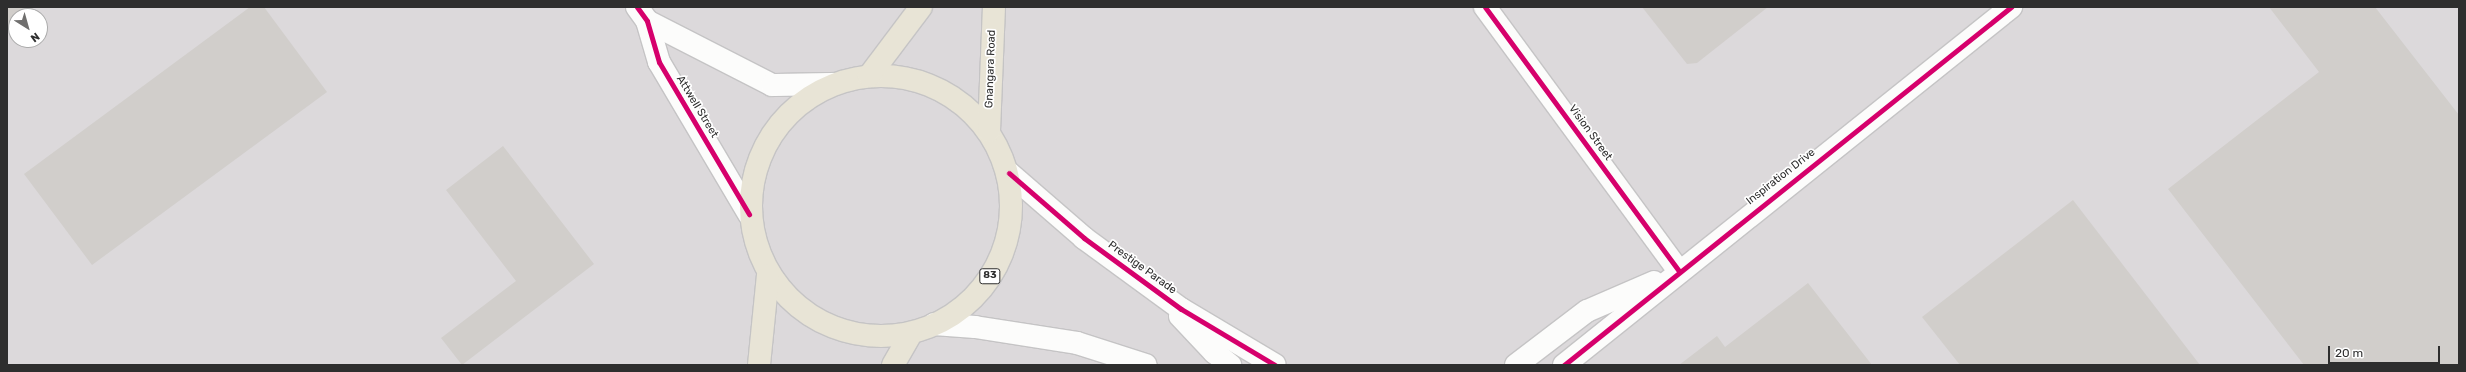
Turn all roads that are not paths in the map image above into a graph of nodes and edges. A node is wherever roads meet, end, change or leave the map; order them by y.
1 (921, 7) edge
2 (994, 7) edge
3 (1486, 7) edge
4 (2011, 7) edge
5 (642, 14) edge
6 (869, 76) junction
7 (833, 84) junction
8 (989, 131) junction
9 (1008, 173) junction
10 (749, 214) junction
11 (1679, 271) junction
12 (768, 275) junction
13 (1156, 291) junction
14 (934, 324) junction
15 (911, 334) junction
16 (759, 365) edge
17 (893, 365) edge
18 (1146, 365) edge
19 (1230, 365) edge
20 (1275, 365) edge
21 (1516, 365) edge
22 (1564, 365) edge

1 - 6 main road
2 - 8 main road, Gnangara Road / 83
3 - 11 street, Vision Street
4 - 11 street, Inspiration Drive
5 - 7 street, Attwell Street
5 - 10 street, Attwell Street
6 - 7 main road, Gnangara Road / 83
6 - 8 main road, Gnangara Road / 83
7 - 10 main road, Gnangara Road / 83
8 - 9 main road, Gnangara Road / 83
9 - 13 street, Prestige Parade
9 - 14 main road, Gnangara Road / 83
10 - 12 main road, Gnangara Road / 83
11 - 21 street, Inspiration Drive
11 - 22 street, Inspiration Drive
12 - 15 main road, Gnangara Road / 83
12 - 16 main road, Gnangara Road / 83
13 - 19 street
13 - 20 street, Prestige Parade
14 - 15 main road, Gnangara Road / 83
14 - 18 street
15 - 17 main road

